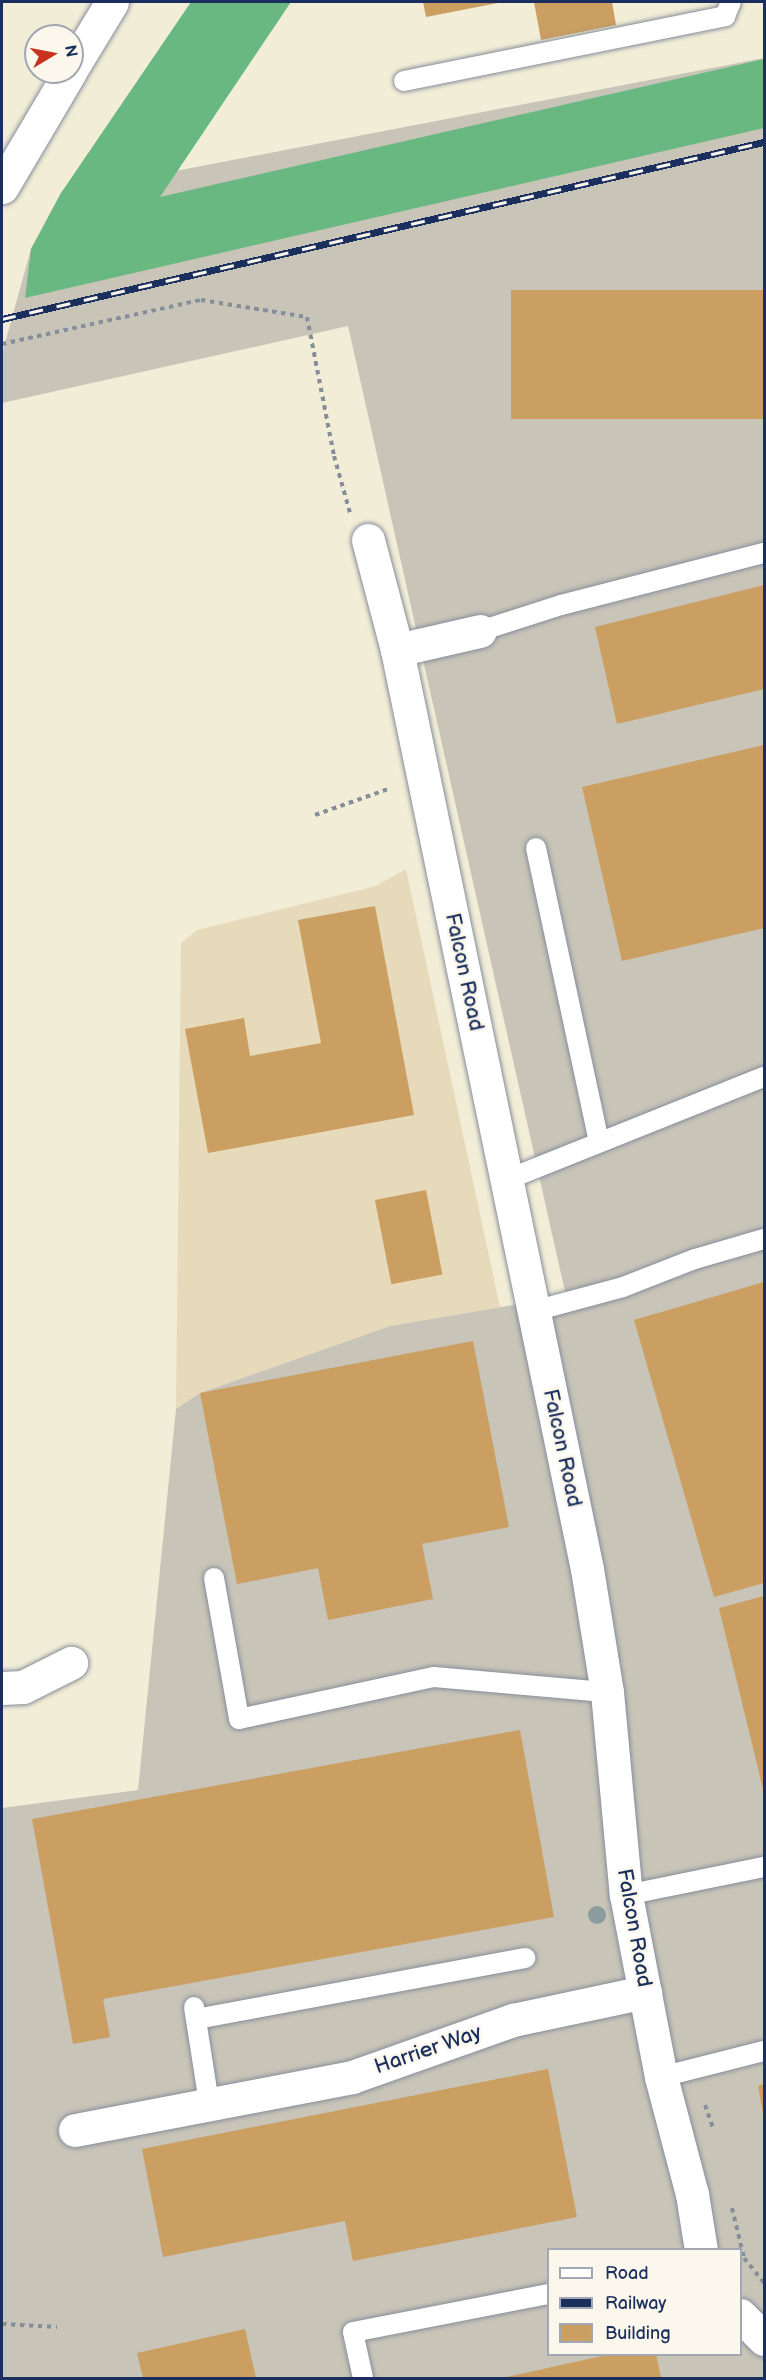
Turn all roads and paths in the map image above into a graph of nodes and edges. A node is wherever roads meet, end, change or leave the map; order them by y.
1 (112, 2) edge
2 (731, 2) edge
3 (84, 48) edge
4 (404, 81) dead end
5 (63, 84) edge
6 (2, 188) edge
7 (2, 344) edge
8 (368, 540) joint
9 (765, 553) edge
10 (480, 631) joint
11 (397, 650) junction
12 (424, 779) junction
13 (315, 815) dead end
14 (536, 848) dead end
15 (765, 1077) edge
16 (599, 1141) junction
17 (506, 1179) junction
18 (765, 1239) edge
19 (534, 1311) junction
20 (214, 1578) dead end
21 (71, 1662) dead end
22 (2, 1688) edge
23 (607, 1692) junction
24 (765, 1867) edge
25 (626, 1895) junction
26 (525, 1958) dead end
27 (645, 1992) junction
28 (765, 2051) edge
29 (661, 2077) junction
30 (209, 2103) junction
31 (75, 2130) dead end
32 (701, 2248) edge
33 (547, 2294) edge
34 (742, 2316) edge
35 (2, 2324) edge
36 (57, 2327) dead end
37 (765, 2339) edge
38 (363, 2379) edge

1 - 3 street
2 - 4 lane
5 - 6 street
7 - 8 path
8 - 11 street, Falcon Road
9 - 10 lane
10 - 11 street
11 - 12 street, Falcon Road
12 - 13 path
12 - 17 street, Falcon Road
14 - 16 lane
15 - 16 lane
16 - 17 lane
17 - 19 street, Falcon Road
18 - 19 lane
19 - 23 street, Falcon Road
20 - 23 lane
21 - 22 street
23 - 25 street, Falcon Road
24 - 25 lane
25 - 27 street, Falcon Road
26 - 30 lane
27 - 29 street, Falcon Road
27 - 30 street, Harrier Way
28 - 29 lane
29 - 32 street, Falcon Road
30 - 31 street, Harrier Way
33 - 38 lane
34 - 37 street
35 - 36 path

